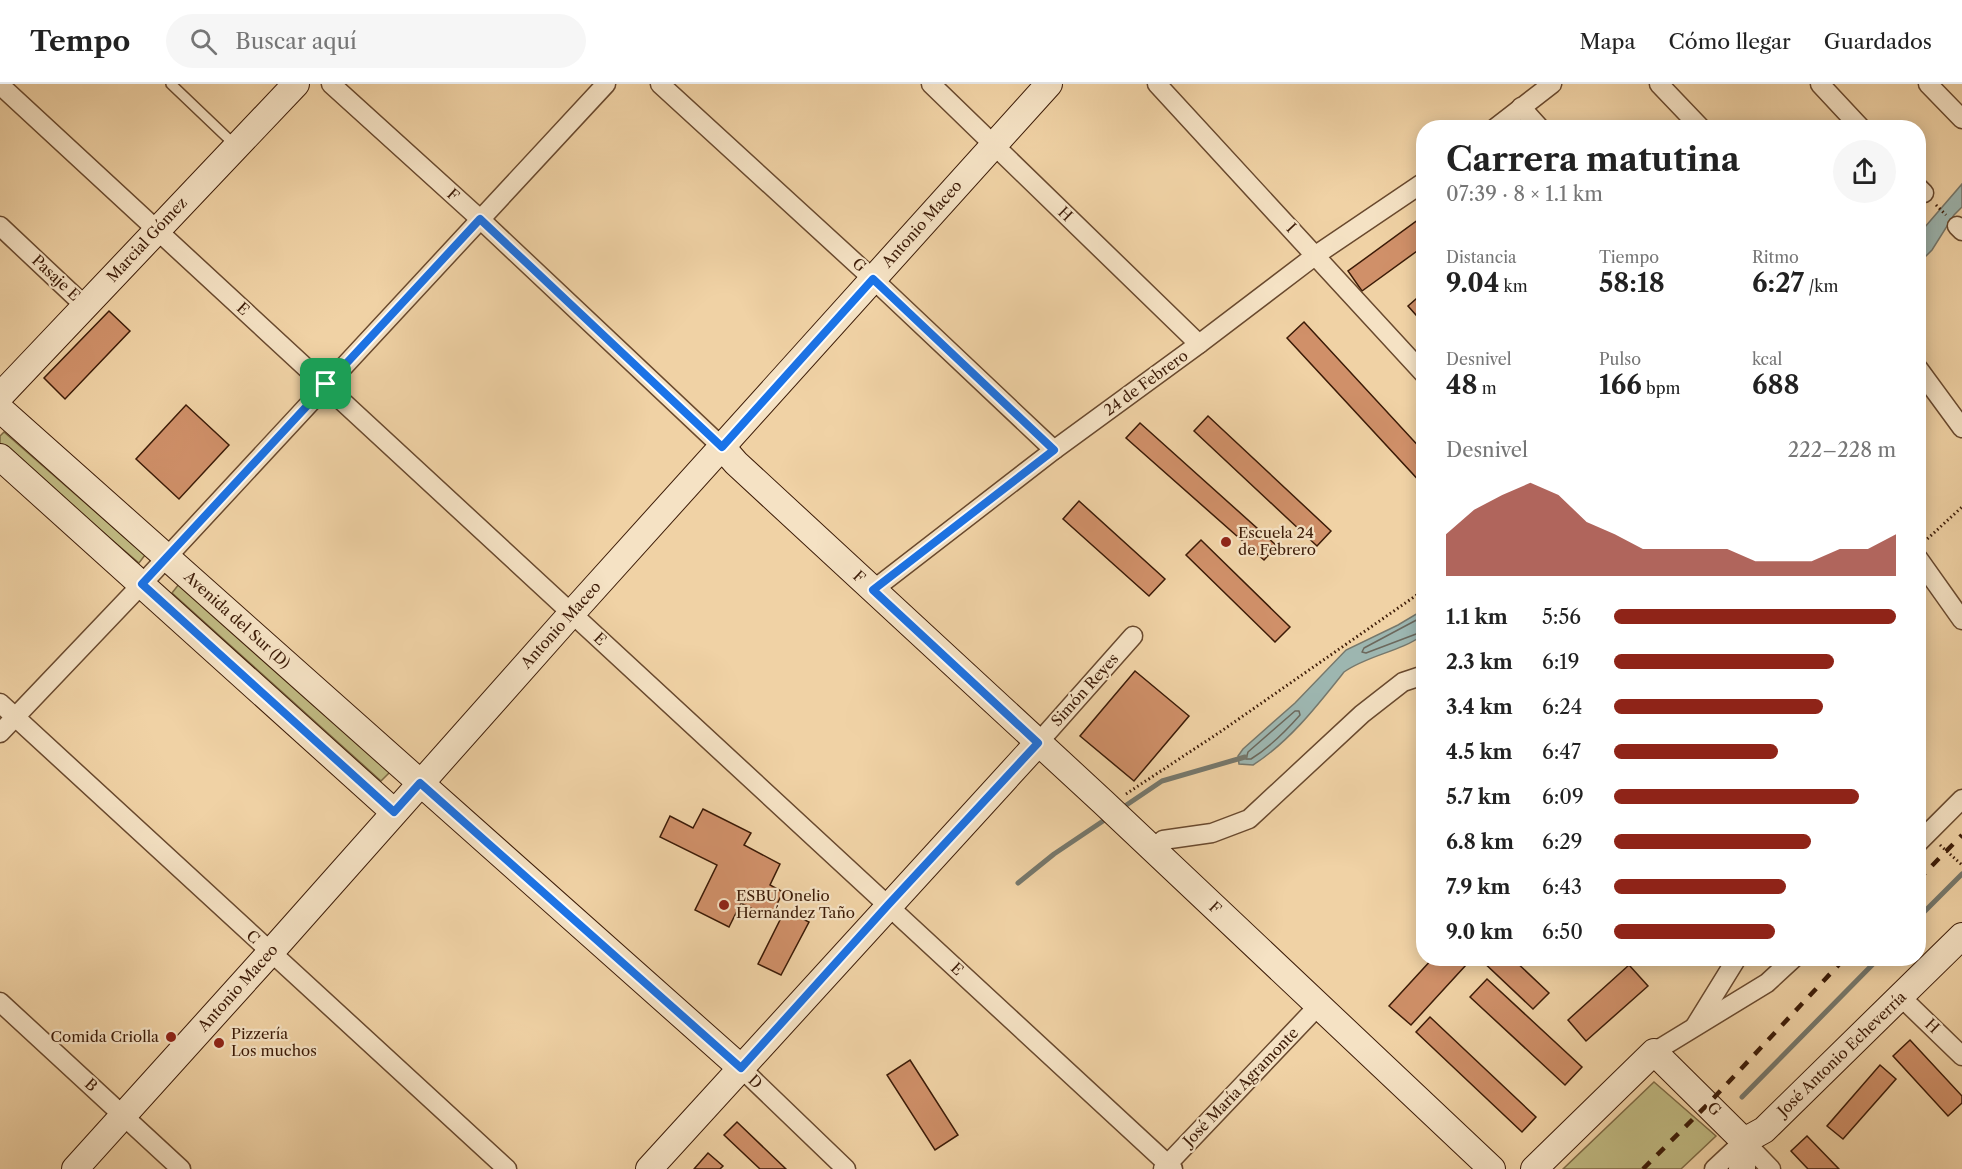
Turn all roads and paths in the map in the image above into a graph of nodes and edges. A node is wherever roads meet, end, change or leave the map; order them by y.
1 (171, 84) edge
2 (296, 84) edge
3 (331, 84) edge
4 (606, 84) edge
5 (660, 84) edge
6 (931, 84) edge
7 (1049, 84) edge
8 (1157, 84) edge
9 (1552, 84) edge
10 (1659, 84) edge
11 (1820, 84) edge
12 (1928, 84) edge
13 (0, 85) edge
14 (1521, 107) junction
15 (1962, 119) edge
16 (1505, 120) edge
17 (1533, 120) edge
18 (1693, 120) edge
19 (1854, 120) edge
20 (236, 146) junction
21 (994, 146) junction
22 (1416, 187) edge
23 (1926, 195) edge
24 (480, 219) junction
25 (0, 226) edge
26 (1960, 229) edge
27 (156, 230) junction
28 (1316, 255) junction
29 (873, 279) junction
30 (85, 306) junction
31 (1199, 344) junction
32 (1416, 365) edge
33 (1926, 379) edge
34 (326, 384) junction
35 (0, 396) edge
36 (0, 409) edge
37 (1962, 428) edge
38 (722, 447) junction
39 (1054, 450) junction
40 (0, 458) edge
41 (1962, 507) edge
42 (1926, 540) edge
43 (166, 557) junction
44 (1926, 569) edge
45 (142, 584) junction
46 (873, 590) junction
47 (1416, 596) edge
48 (572, 613) junction
49 (1962, 620) edge
50 (1133, 636) dead end
51 (1416, 678) edge
52 (0, 703) edge
53 (15, 717) junction
54 (0, 733) edge
55 (1038, 743) junction
56 (420, 783) junction
57 (1962, 799) edge
58 (1103, 802) junction
59 (394, 812) junction
60 (1926, 835) edge
61 (1926, 840) edge
62 (1146, 844) junction
63 (1962, 865) edge
64 (888, 905) junction
65 (1962, 936) edge
66 (270, 953) junction
67 (1732, 966) edge
68 (1785, 966) edge
69 (1901, 997) junction
70 (0, 1002) edge
71 (1319, 1005) junction
72 (1692, 1030) junction
73 (1654, 1052) junction
74 (1962, 1056) edge
75 (741, 1068) junction
76 (123, 1114) junction
77 (1744, 1141) junction
78 (1168, 1167) edge
79 (75, 1169) edge
80 (182, 1169) edge
81 (507, 1169) edge
82 (649, 1169) edge
83 (846, 1169) edge
84 (1492, 1169) edge
85 (1534, 1169) edge
86 (1714, 1169) edge
87 (1742, 1169) edge
88 (1771, 1169) edge

1 - 20 lane
2 - 20 street, Marcial Gómez
3 - 24 street, F
4 - 24 street
5 - 29 street, G
6 - 21 street, H
7 - 21 street, Antonio Maceo
8 - 28 street, I
9 - 14 street
10 - 18 street
11 - 19 street
12 - 15 street
13 - 27 street, E
14 - 16 street
14 - 17 street
20 - 27 street, Marcial Gómez
21 - 29 street, Antonio Maceo
21 - 31 street, H
22 - 28 street, 24 de Febrero
23 - 26 path
24 - 34 street
24 - 38 street, F
25 - 30 street, Pasaje E
27 - 30 street, Marcial Gómez
27 - 34 street, E
28 - 31 street, 24 de Febrero
28 - 32 street, I
29 - 38 street, Antonio Maceo
29 - 39 street, G
30 - 35 street, Marcial Gómez
31 - 39 street, 24 de Febrero
33 - 37 street
34 - 43 street
34 - 48 street, E
36 - 43 street, Avenida del Sur (D)
38 - 46 street, F
38 - 48 street, Antonio Maceo
39 - 46 street, 24 de Febrero
40 - 45 street
41 - 42 path
43 - 45 street
43 - 56 street, Avenida del Sur (D)
44 - 49 street
45 - 53 street
45 - 59 street
46 - 55 street, F
47 - 58 path
48 - 56 street, Antonio Maceo
48 - 64 street, E
50 - 55 street, Simón Reyes
51 - 62 street
52 - 53 street, C
53 - 54 street
53 - 66 street, C
55 - 58 street, F
55 - 64 street, Simón Reyes
56 - 59 street, Antonio Maceo
56 - 75 street, D
57 - 60 street
58 - 62 street, F
59 - 66 street, Antonio Maceo
61 - 63 path
62 - 71 street, F
64 - 75 street, Simón Reyes
64 - 78 street, E
65 - 69 street, José Antonio Echeverría
66 - 76 street, Antonio Maceo
66 - 81 street, C
67 - 72 street
68 - 72 street
69 - 74 street, H
69 - 77 street, José Antonio Echeverría
70 - 76 street, B
71 - 78 street, José María Agramonte
71 - 84 street, F
72 - 73 street
73 - 77 street, G
73 - 85 street
75 - 82 street, Simón Reyes
75 - 83 street, D
76 - 79 street, Antonio Maceo
76 - 80 street, B
77 - 86 street
77 - 87 street
77 - 88 street, G

